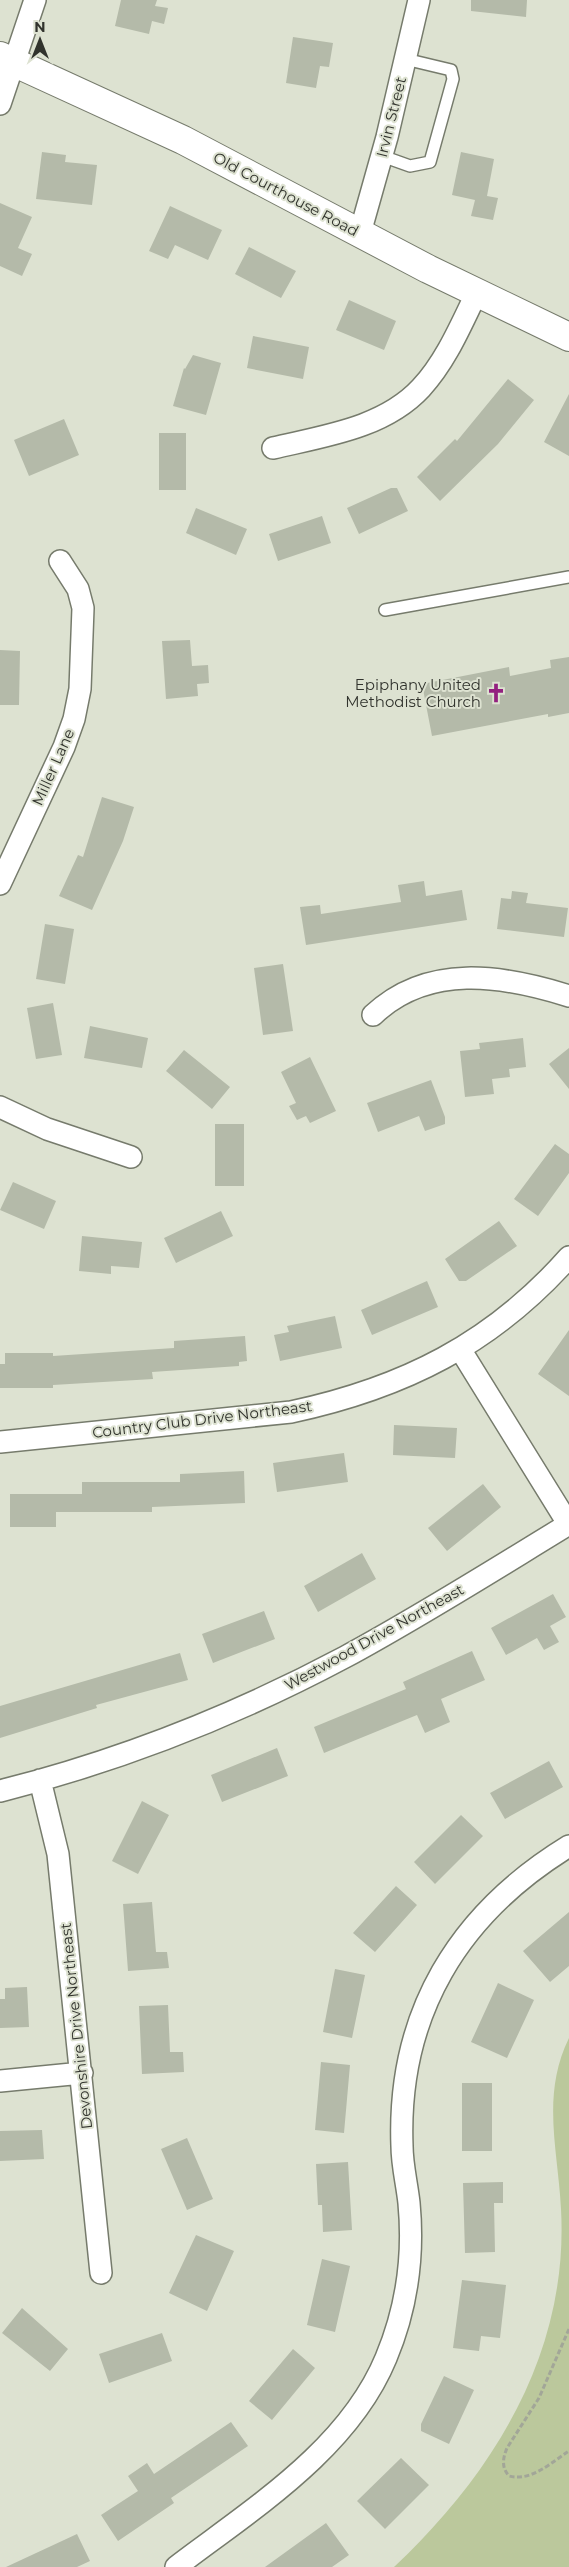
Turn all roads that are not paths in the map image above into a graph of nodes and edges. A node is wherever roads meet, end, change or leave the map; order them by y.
1 (35, 0) edge
2 (419, 0) edge
3 (7, 59) edge
4 (405, 59) junction
5 (0, 104) edge
6 (382, 156) junction
7 (360, 233) junction
8 (477, 292) junction
9 (569, 337) edge
10 (273, 448) dead end
11 (60, 561) dead end
12 (569, 577) edge
13 (386, 610) dead end
14 (4, 859) edge
15 (0, 884) edge
16 (569, 996) edge
17 (373, 1016) dead end
18 (0, 1107) edge
19 (131, 1157) dead end
20 (569, 1257) edge
21 (460, 1349) junction
22 (0, 1442) edge
23 (569, 1524) edge
24 (40, 1780) junction
25 (0, 1791) edge
26 (569, 1846) edge
27 (82, 2073) junction
28 (0, 2081) edge
29 (101, 2273) dead end
30 (176, 2567) edge

1 - 3 street
2 - 4 street, Irvin Street
3 - 5 street
3 - 7 street, Old Courthouse Road
4 - 6 street, Irvin Street
4 - 6 lane
6 - 7 street, Irvin Street
7 - 8 street, Old Courthouse Road
8 - 9 street, Old Courthouse Road
8 - 10 street
11 - 14 street, Miller Lane
12 - 13 lane
14 - 15 street, Miller Lane
16 - 17 street
18 - 19 street
20 - 21 street, Country Club Drive Northeast
21 - 22 street, Country Club Drive Northeast
21 - 23 street
23 - 24 street, Westwood Drive Northeast
24 - 25 street, Westwood Drive Northeast
24 - 27 street, Devonshire Drive Northeast
26 - 30 street
27 - 28 street
27 - 29 street, Devonshire Drive Northeast

